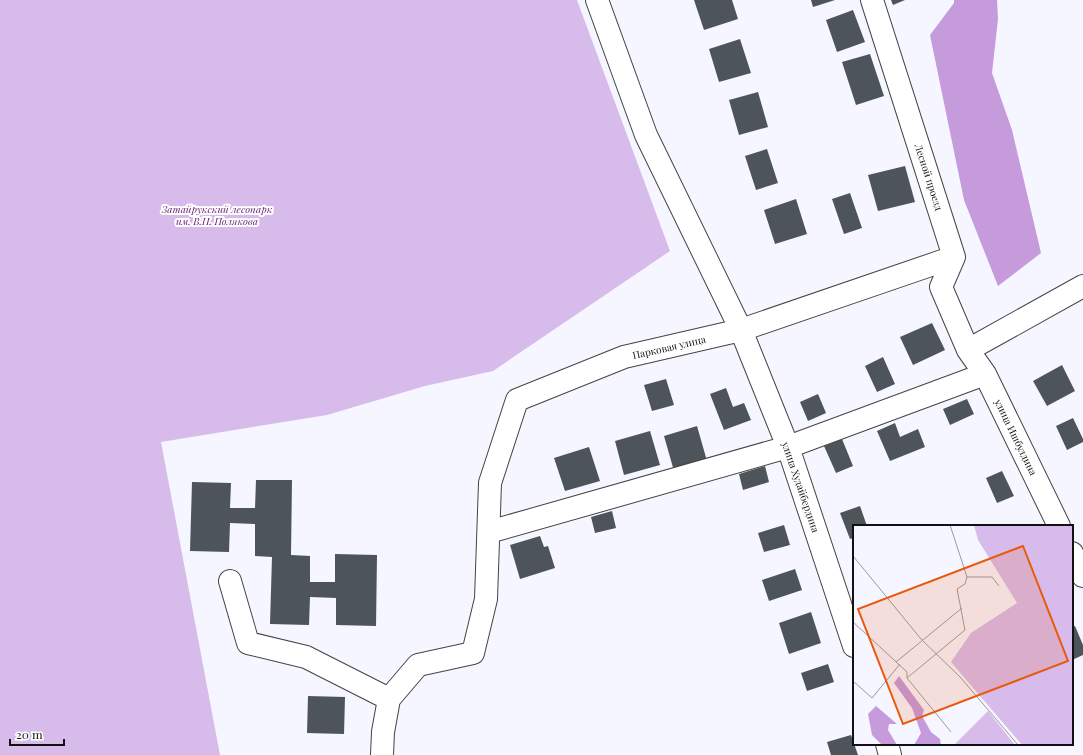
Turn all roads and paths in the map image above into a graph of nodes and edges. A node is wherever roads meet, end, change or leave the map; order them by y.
1 (597, 0) edge
2 (872, 0) edge
3 (954, 257) junction
4 (1083, 286) edge
5 (741, 330) junction
6 (968, 350) junction
7 (986, 374) junction
8 (788, 447) junction
9 (1059, 525) edge
10 (488, 532) junction
11 (1073, 555) edge
12 (1083, 576) edge
13 (230, 580) dead end
14 (853, 643) edge
15 (389, 699) junction
16 (887, 745) edge
17 (382, 755) edge
18 (890, 755) edge

1 - 5 street, улица Худайбердина
2 - 3 street, Лесной проезд
3 - 5 street, Парковая улица
3 - 6 street
4 - 6 street
5 - 8 street, улица Худайбердина
5 - 10 street, Парковая улица
6 - 7 street, улица Ишбулдина
7 - 8 street
7 - 9 street, улица Ишбулдина
8 - 10 street
8 - 14 street, улица Худайбердина
10 - 15 street, Парковая улица
11 - 12 street
13 - 15 street
15 - 17 street
16 - 18 street

